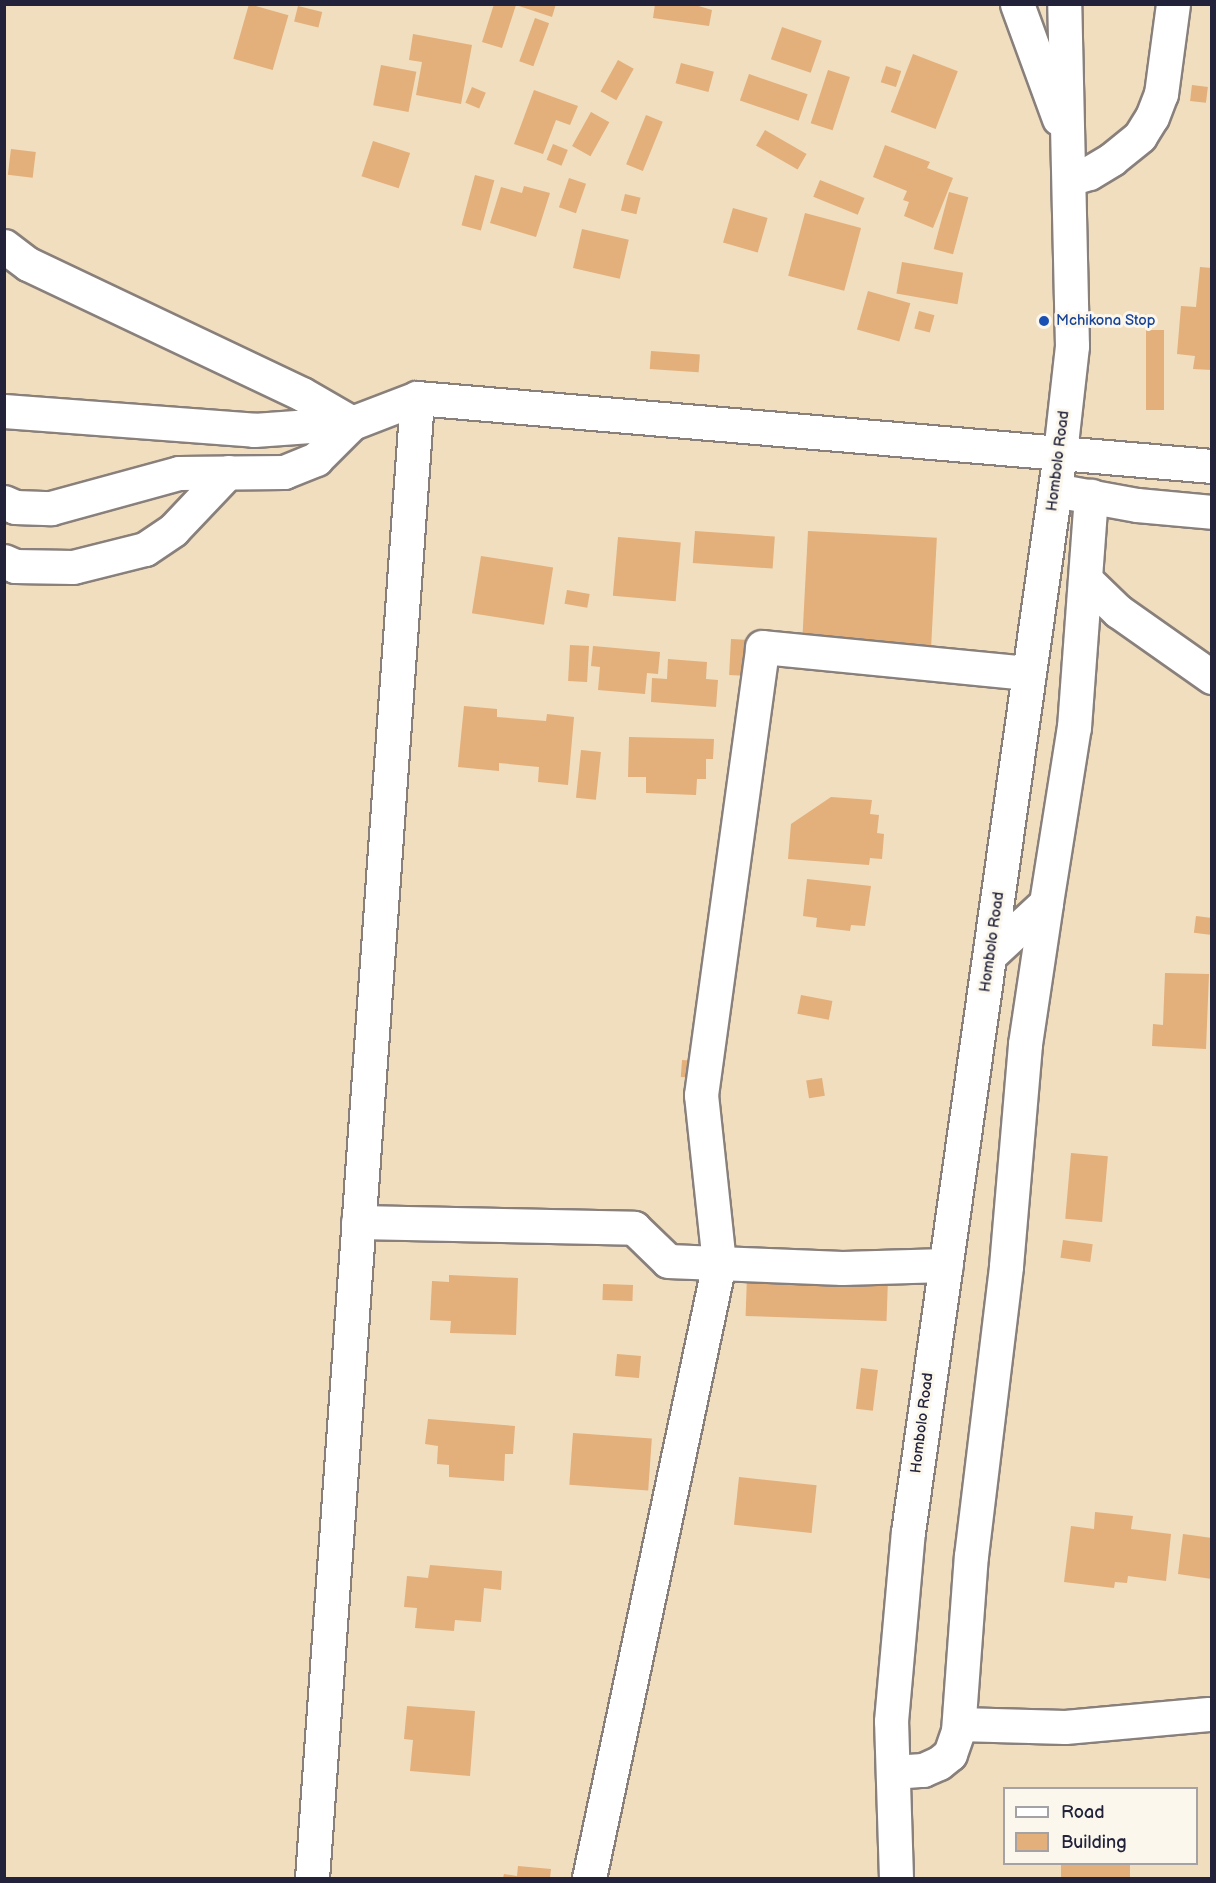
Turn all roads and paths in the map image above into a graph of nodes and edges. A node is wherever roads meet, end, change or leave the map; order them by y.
1 (1017, 4) edge
2 (1064, 4) edge
3 (1173, 4) edge
4 (1068, 146) junction
5 (1069, 179) junction
6 (4, 246) edge
7 (417, 398) junction
8 (4, 411) edge
9 (352, 423) junction
10 (1060, 453) junction
11 (1212, 466) edge
12 (228, 472) junction
13 (1055, 490) junction
14 (1091, 496) junction
15 (4, 502) edge
16 (1212, 512) edge
17 (4, 561) edge
18 (1086, 580) junction
19 (1029, 674) junction
20 (1212, 677) edge
21 (1046, 903) junction
22 (990, 955) junction
23 (358, 1222) junction
24 (719, 1263) junction
25 (946, 1265) junction
26 (1208, 1714) dead end
27 (959, 1724) junction
28 (892, 1773) junction
29 (312, 1878) edge
30 (589, 1878) edge
31 (896, 1878) edge

1 - 4 street
2 - 4 street, Hombolo Road
3 - 5 street
4 - 5 street, Hombolo Road
5 - 10 street, Hombolo Road
6 - 9 street
7 - 9 street
7 - 10 street
7 - 23 street
8 - 9 street
9 - 12 street
10 - 11 street
10 - 13 street, Hombolo Road
12 - 15 street
12 - 17 street
13 - 14 street
13 - 19 street, Hombolo Road
14 - 16 street
14 - 18 street
18 - 20 street
18 - 21 street
19 - 22 street, Hombolo Road
19 - 24 street
21 - 22 street
21 - 27 street
22 - 25 street, Hombolo Road
23 - 24 street
23 - 29 street
24 - 25 street
24 - 30 street
25 - 28 street, Hombolo Road
26 - 27 street
27 - 28 street
28 - 31 street, Hombolo Road

